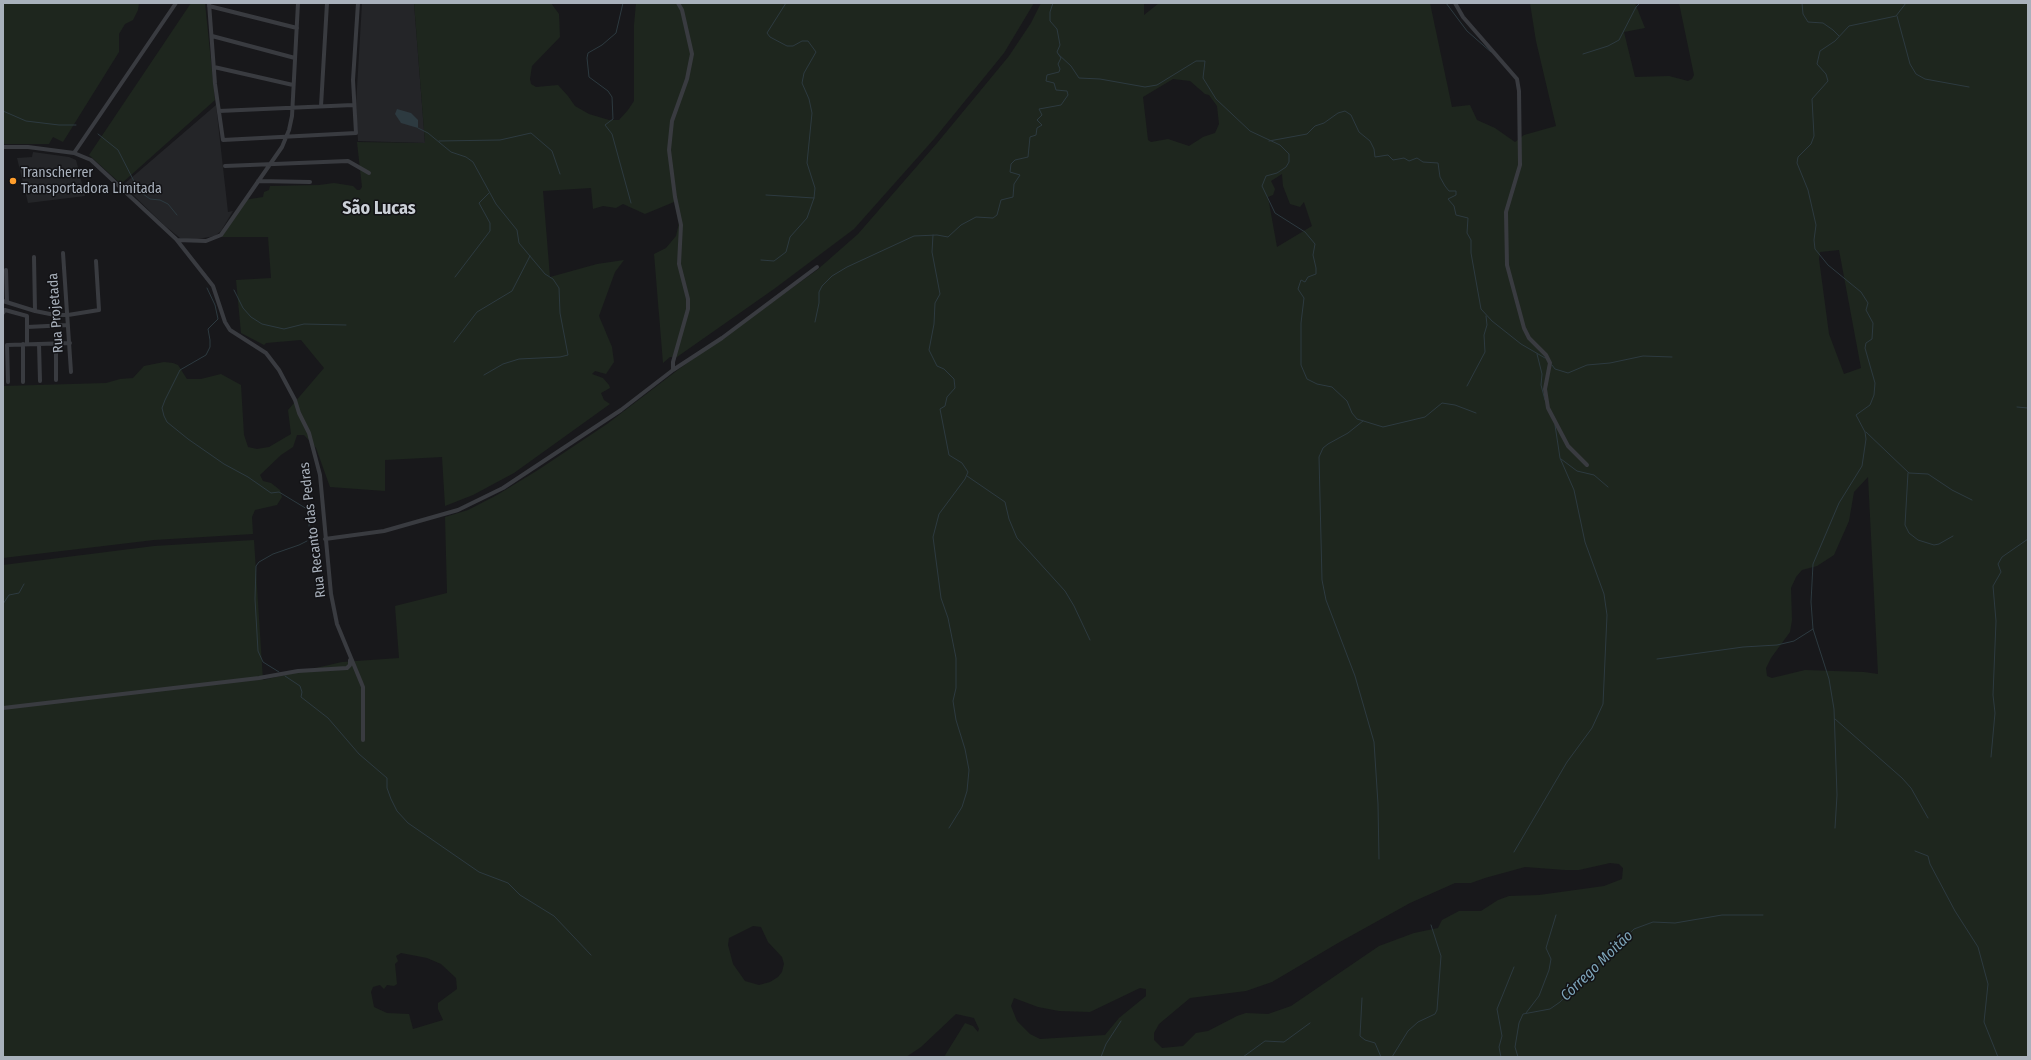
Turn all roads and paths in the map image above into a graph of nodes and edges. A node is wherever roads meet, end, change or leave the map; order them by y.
1 (176, 3) edge
2 (298, 3) edge
3 (327, 3) edge
4 (358, 3) edge
5 (678, 3) edge
6 (1455, 3) edge
7 (209, 4) edge
8 (297, 28) junction
9 (212, 36) junction
10 (295, 58) junction
11 (214, 67) junction
12 (293, 85) junction
13 (353, 105) junction
14 (321, 106) junction
15 (292, 107) junction
16 (219, 111) junction
17 (287, 136) junction
18 (3, 147) edge
19 (74, 153) junction
20 (271, 164) junction
21 (225, 166) dead end
22 (369, 173) dead end
23 (258, 181) junction
24 (310, 182) dead end
25 (176, 240) junction
26 (63, 253) dead end
27 (34, 257) dead end
28 (96, 261) dead end
29 (817, 267) dead end
30 (6, 270) dead end
31 (5, 301) edge
32 (35, 311) junction
33 (3, 313) edge
34 (68, 315) junction
35 (68, 325) junction
36 (27, 326) junction
37 (56, 343) junction
38 (70, 343) junction
39 (25, 344) junction
40 (39, 344) junction
41 (5, 354) edge
42 (673, 370) junction
43 (5, 371) edge
44 (71, 372) dead end
45 (56, 380) dead end
46 (40, 381) dead end
47 (8, 382) dead end
48 (22, 382) dead end
49 (1587, 465) dead end
50 (325, 539) junction
51 (350, 659) junction
52 (3, 708) edge
53 (363, 740) dead end

1 - 19 street
2 - 8 street
3 - 14 street
4 - 13 street
5 - 42 street
6 - 49 street
7 - 8 street
7 - 9 street
8 - 10 street
9 - 10 street
9 - 11 street
10 - 12 street
11 - 12 street
11 - 16 street
12 - 15 street
13 - 14 street
13 - 17 street
14 - 15 street
15 - 16 street
15 - 17 street
16 - 17 street
17 - 20 street
18 - 19 street, Rua Recanto das Pedras
19 - 25 street, Rua Recanto das Pedras
20 - 21 street
20 - 22 street
20 - 23 street
23 - 24 street
23 - 25 street
25 - 50 street, Rua Recanto das Pedras
26 - 34 street, Rua Projetada
27 - 32 street
28 - 34 street
29 - 42 street
30 - 31 street
31 - 32 street
32 - 34 street
33 - 36 street
34 - 35 street, Rua Projetada
35 - 36 street
35 - 38 street, Rua Projetada
36 - 39 street
37 - 38 street
37 - 40 street
37 - 45 street
38 - 44 street, Rua Projetada
39 - 40 street
39 - 41 street
39 - 48 street
40 - 46 street
41 - 43 street
42 - 50 street
43 - 47 street
50 - 51 street, Rua Recanto das Pedras
51 - 52 street
51 - 53 street, Rua Recanto das Pedras

